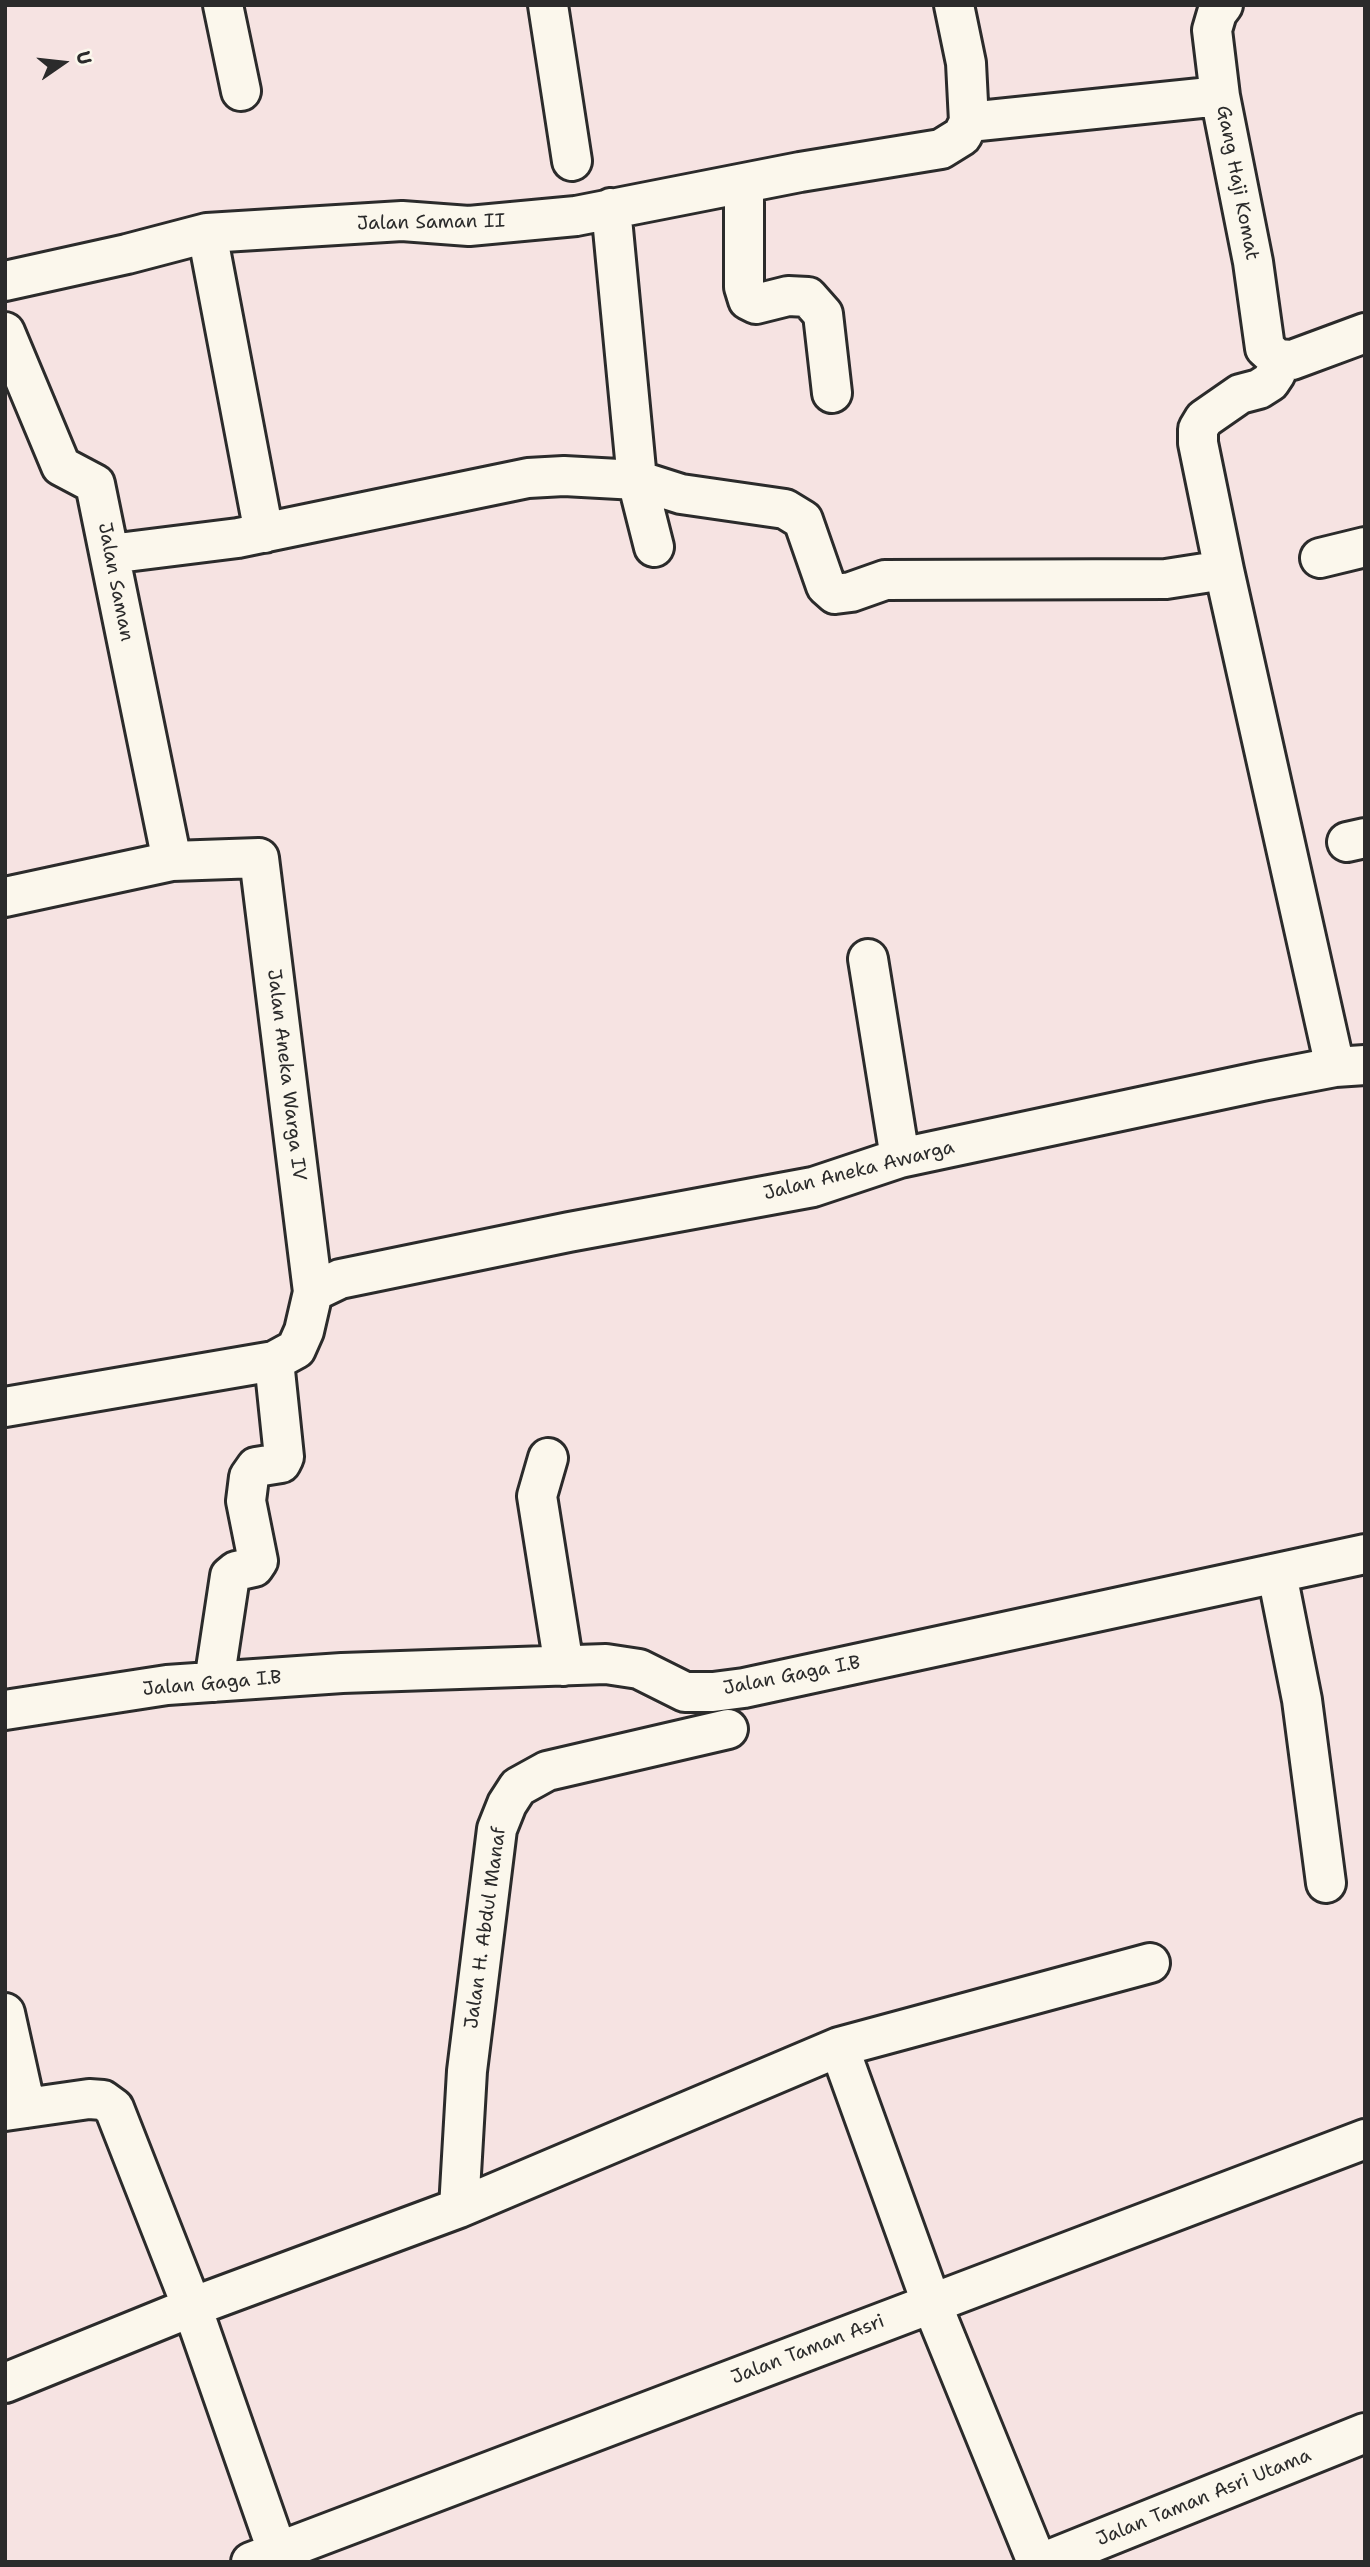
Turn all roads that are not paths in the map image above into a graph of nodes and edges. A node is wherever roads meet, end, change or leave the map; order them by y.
1 (223, 5) edge
2 (548, 5) edge
3 (954, 5) edge
4 (1223, 5) edge
5 (241, 91) dead end
6 (1220, 96) junction
7 (969, 122) junction
8 (572, 161) dead end
9 (744, 184) junction
10 (611, 208) junction
11 (207, 233) junction
12 (5, 281) edge
13 (5, 332) edge
14 (1365, 333) edge
15 (1277, 359) junction
16 (832, 393) dead end
17 (637, 480) junction
18 (264, 533) junction
19 (654, 547) dead end
20 (1365, 547) edge
21 (110, 554) junction
22 (1320, 558) dead end
23 (1224, 570) junction
24 (172, 861) junction
25 (5, 897) edge
26 (868, 959) dead end
27 (1350, 1066) edge
28 (900, 1158) junction
29 (313, 1292) junction
30 (274, 1361) junction
31 (5, 1407) edge
32 (548, 1458) dead end
33 (1365, 1554) edge
34 (1277, 1574) junction
35 (564, 1666) junction
36 (214, 1682) junction
37 (5, 1710) edge
38 (728, 1729) dead end
39 (1326, 1883) dead end
40 (1150, 1963) dead end
41 (5, 2013) edge
42 (838, 2047) junction
43 (16, 2109) edge
44 (1365, 2139) edge
45 (458, 2208) junction
46 (931, 2302) junction
47 (192, 2307) junction
48 (5, 2383) edge
49 (1365, 2434) edge
50 (270, 2559) edge
51 (1037, 2562) edge
52 (1044, 2562) edge

1 - 5 street
2 - 8 street
3 - 7 street
4 - 6 street, Gang Haji Komat
6 - 7 street
6 - 15 street, Gang Haji Komat
7 - 9 street, Jalan Saman II
9 - 10 street, Jalan Saman II
9 - 16 street
10 - 11 street, Jalan Saman II
10 - 17 street
11 - 12 street, Jalan Saman II
11 - 18 street
13 - 21 street, Jalan Saman
14 - 15 street
15 - 23 street
17 - 18 street
17 - 19 street
17 - 23 street
18 - 21 street
20 - 22 street
21 - 24 street, Jalan Saman
23 - 27 street
24 - 25 street
24 - 29 street, Jalan Aneka Warga IV
26 - 28 street
27 - 28 street, Jalan Aneka Awarga
28 - 29 street, Jalan Aneka Awarga
29 - 30 street
30 - 31 street
30 - 36 street
32 - 35 street
33 - 34 street, Jalan Gaga I.B
34 - 35 street, Jalan Gaga I.B
34 - 39 street
35 - 36 street, Jalan Gaga I.B
36 - 37 street, Jalan Gaga I.B
38 - 45 street, Jalan H. Abdul Manaf
40 - 42 street
41 - 43 street
42 - 45 street
42 - 46 street
43 - 47 street
44 - 46 street, Jalan Taman Asri
45 - 47 street
46 - 50 street, Jalan Taman Asri
46 - 51 street
47 - 48 street
47 - 50 street
49 - 52 street, Jalan Taman Asri Utama

